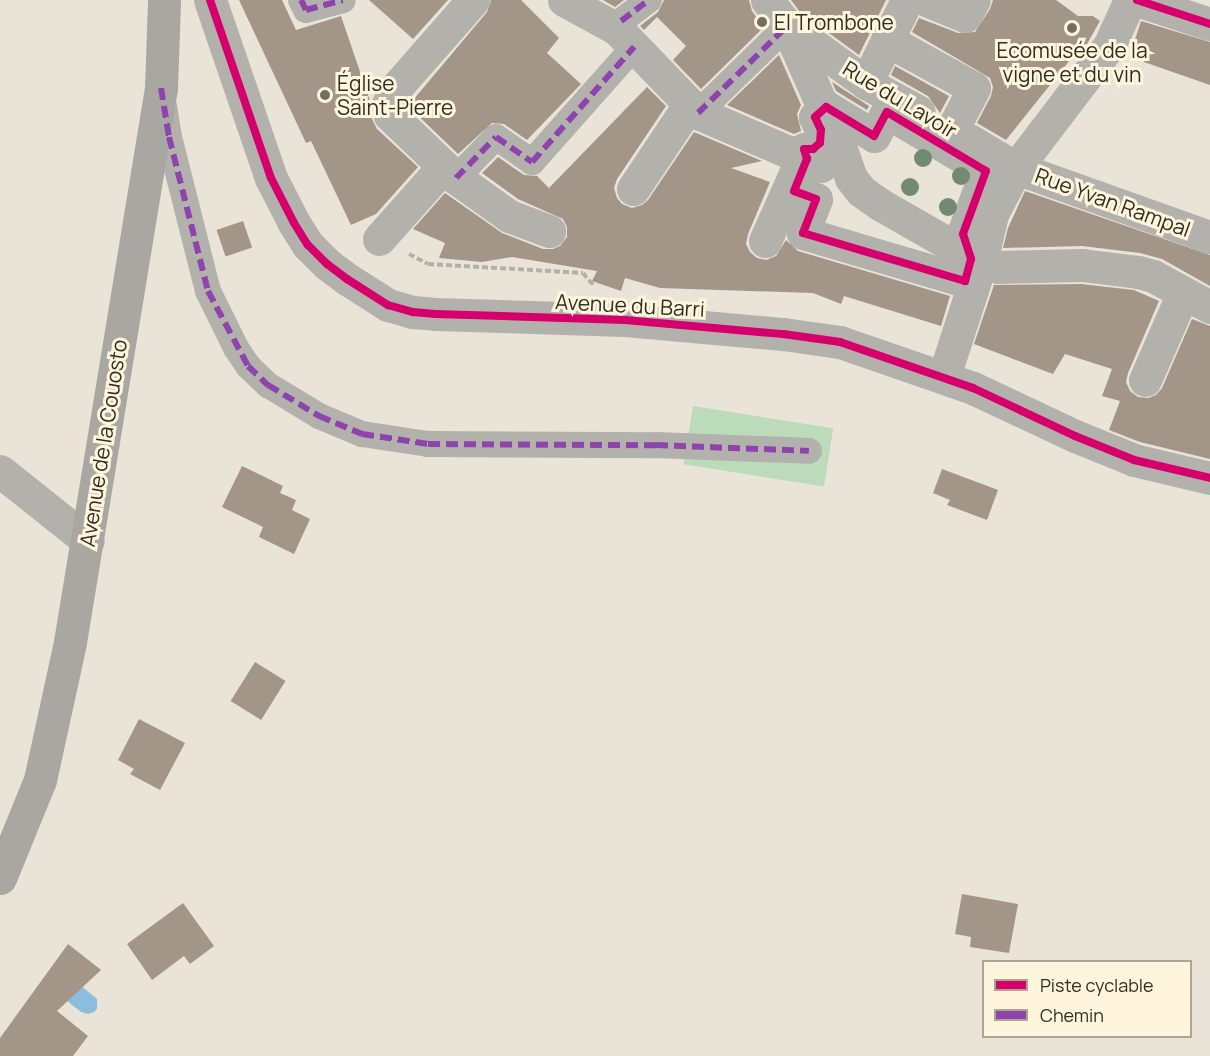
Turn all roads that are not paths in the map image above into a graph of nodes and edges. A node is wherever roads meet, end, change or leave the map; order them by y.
1 (164, 0) edge
2 (210, 0) edge
3 (302, 0) edge
4 (343, 0) edge
5 (473, 0) edge
6 (564, 0) edge
7 (649, 0) edge
8 (767, 0) edge
9 (907, 0) edge
10 (926, 0) edge
11 (974, 0) edge
12 (1130, 0) edge
13 (1137, 0) edge
14 (1210, 24) edge
15 (787, 26) junction
16 (627, 34) junction
17 (887, 40) junction
18 (867, 83) junction
19 (161, 88) junction
20 (694, 109) junction
21 (822, 111) junction
22 (952, 130) junction
23 (843, 155) junction
24 (805, 158) junction
25 (1016, 168) junction
26 (449, 173) junction
27 (633, 189) dead end
28 (549, 231) dead end
29 (1210, 237) edge
30 (379, 239) road end
31 (765, 241) dead end
32 (976, 260) junction
33 (1196, 300) edge
34 (944, 376) junction
35 (1145, 380) dead end
36 (809, 451) dead end
37 (0, 471) edge
38 (1210, 478) edge
39 (88, 541) junction
40 (0, 878) edge

1 - 19 main road, Avenue de la Couosto
2 - 34 street, Avenue du Barri
3 - 4 street
5 - 26 street
6 - 16 street
7 - 16 street
8 - 15 street
9 - 17 street
10 - 11 street
12 - 25 street
13 - 14 street
15 - 18 street, Rue du Lavoir
15 - 20 street
15 - 21 street
16 - 20 street
16 - 26 street
17 - 18 street
17 - 22 street
18 - 22 street, Rue du Lavoir
19 - 36 street
19 - 39 main road, Avenue de la Couosto
20 - 24 street
20 - 27 street
21 - 23 street
21 - 24 street
21 - 32 street
22 - 25 street, Rue du Lavoir
23 - 24 street
23 - 32 street
24 - 31 street
24 - 32 street
25 - 29 street, Rue Yvan Rampal
25 - 32 street
26 - 28 street
26 - 30 street
32 - 33 street
32 - 34 street
33 - 35 street
34 - 38 street, Avenue du Barri
37 - 39 street
39 - 40 main road, Avenue de la Couosto

